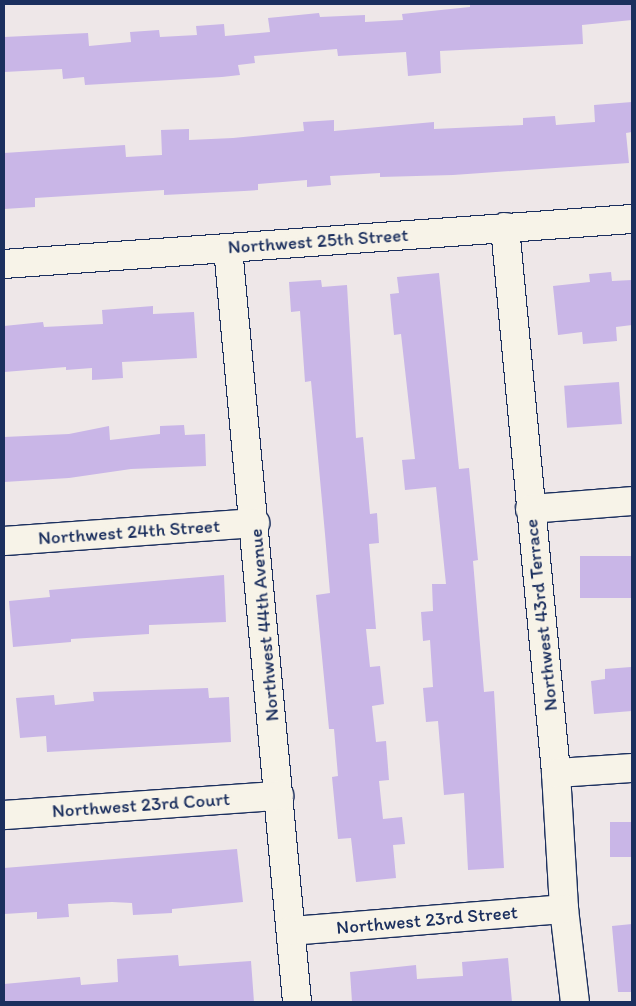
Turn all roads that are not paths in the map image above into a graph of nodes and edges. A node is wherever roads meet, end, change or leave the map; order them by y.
1 (632, 218) edge
2 (505, 228) junction
3 (228, 248) junction
4 (4, 264) edge
5 (632, 501) edge
6 (530, 509) junction
7 (255, 523) junction
8 (4, 541) edge
9 (632, 768) edge
10 (556, 773) junction
11 (279, 796) junction
12 (4, 815) edge
13 (564, 909) junction
14 (291, 931) junction
15 (297, 1002) edge
16 (575, 1002) edge

1 - 2 street, Northwest 25th Street
2 - 3 street, Northwest 25th Street
2 - 6 street, Northwest 43rd Terrace
3 - 4 street, Northwest 25th Street
3 - 7 street, Northwest 44th Avenue
5 - 6 street
6 - 10 street, Northwest 43rd Terrace
7 - 8 street, Northwest 24th Street
7 - 11 street, Northwest 44th Avenue
9 - 10 street
10 - 13 street, Northwest 43rd Terrace
11 - 12 street, Northwest 23rd Court
11 - 14 street, Northwest 44th Avenue
13 - 14 street, Northwest 23rd Street
13 - 16 street, Northwest 43rd Terrace
14 - 15 street, Northwest 44th Avenue

